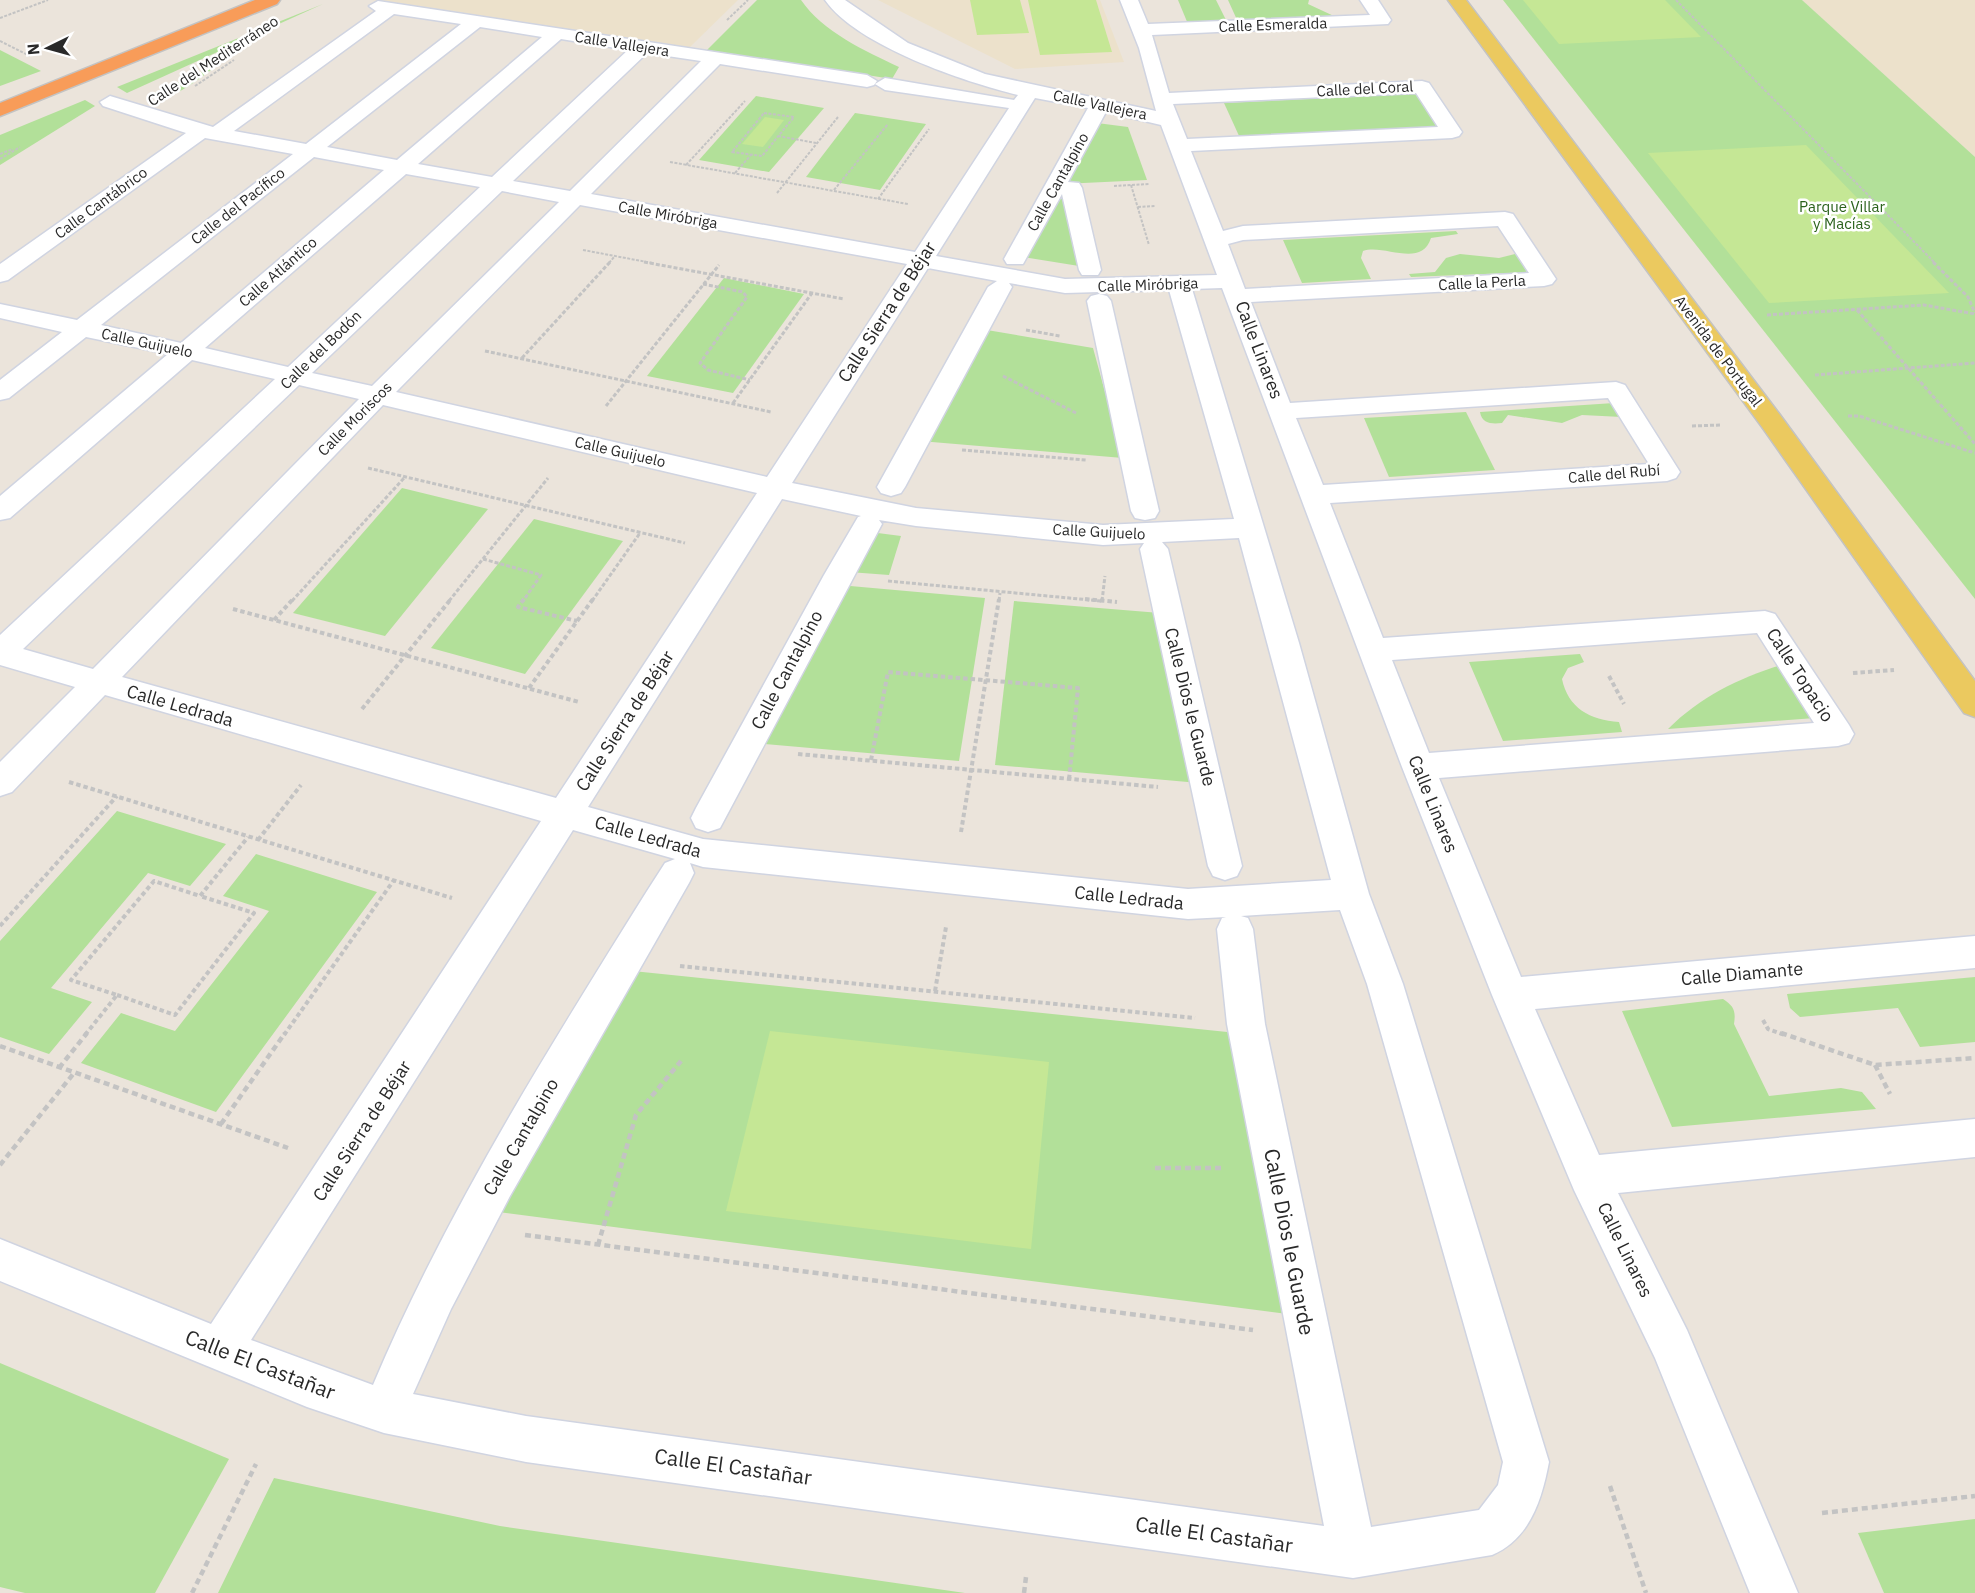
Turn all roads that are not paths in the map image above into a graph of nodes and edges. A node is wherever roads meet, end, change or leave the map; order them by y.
1 (272, 0) edge
2 (834, 0) edge
3 (1130, 0) edge
4 (1369, 0) edge
5 (1456, 0) edge
6 (385, 7) joint
7 (476, 21) junction
8 (1141, 30) junction
9 (556, 34) junction
10 (642, 47) junction
11 (714, 58) junction
12 (959, 71) junction
13 (1092, 84) dead end
14 (1024, 98) junction
15 (110, 102) dead end
16 (1100, 104) junction
17 (1162, 109) junction
18 (0, 110) edge
19 (209, 133) junction
20 (309, 150) junction
21 (401, 166) junction
22 (496, 184) junction
23 (1071, 188) dead end
24 (574, 198) junction
25 (1215, 240) junction
26 (1015, 259) dead end
27 (921, 262) junction
28 (1090, 270) dead end
29 (0, 275) edge
30 (1179, 284) junction
31 (1000, 287) dead end
32 (1235, 289) junction
33 (1099, 301) dead end
34 (0, 311) edge
35 (81, 328) junction
36 (186, 351) junction
37 (294, 376) junction
38 (0, 392) edge
39 (377, 396) junction
40 (1283, 411) junction
41 (775, 487) junction
42 (891, 487) dead end
43 (1314, 495) junction
44 (0, 511) edge
45 (1145, 511) dead end
46 (868, 524) dead end
47 (1248, 528) junction
48 (1154, 549) dead end
49 (1375, 650) junction
50 (0, 653) edge
51 (99, 682) junction
52 (1975, 705) edge
53 (1418, 767) junction
54 (0, 783) edge
55 (565, 814) junction
56 (708, 818) dead end
57 (1225, 866) dead end
58 (677, 873) dead end
59 (1352, 894) junction
60 (1235, 929) dead end
61 (1975, 952) edge
62 (1510, 995) junction
63 (1975, 1138) edge
64 (1588, 1176) junction
65 (0, 1260) edge
66 (219, 1351) junction
67 (384, 1411) junction
68 (1353, 1554) junction
69 (1774, 1593) edge

1 - 18 highway
2 - 12 street, Calle Vallejera
3 - 8 street, Calle Linares
4 - 8 street, Calle Esmeralda
5 - 52 main road, Avenida de Portugal
6 - 7 street, Calle Vallejera
6 - 19 street, Calle Cantábrico
7 - 9 street, Calle Vallejera
7 - 20 street, Calle del Pacífico
8 - 17 street, Calle Linares
9 - 10 street, Calle Vallejera
9 - 21 street, Calle Atlántico
10 - 11 street, Calle Vallejera
10 - 22 street, Calle del Bodón
11 - 14 street, Calle Vallejera
11 - 24 street, Calle Moriscos
12 - 13 street, Calle Vallejera
12 - 14 street, Calle Vallejera
14 - 16 street, Calle Vallejera
14 - 27 street, Calle Sierra de Béjar
15 - 19 street, Calle Miróbriga
16 - 17 street, Calle Vallejera
16 - 26 street, Calle Cantalpino
17 - 17 street, Calle del Coral
17 - 25 street, Calle Linares
19 - 20 street, Calle Miróbriga
19 - 29 street, Calle Cantábrico
20 - 21 street, Calle Miróbriga
20 - 35 street, Calle del Pacífico
21 - 22 street, Calle Miróbriga
21 - 36 street, Calle Atlántico
22 - 24 street, Calle Miróbriga
22 - 37 street, Calle del Bodón
23 - 28 street
24 - 27 street, Calle Miróbriga
24 - 39 street, Calle Moriscos
25 - 32 street, Calle Linares
25 - 32 street, Calle la Perla
27 - 30 street, Calle Miróbriga
27 - 41 street, Calle Sierra de Béjar
30 - 32 street, Calle Miróbriga
30 - 47 street
31 - 42 street
32 - 40 street, Calle Linares
33 - 45 street
34 - 35 street, Calle Guijuelo
35 - 36 street, Calle Guijuelo
35 - 38 street, Calle del Pacífico
36 - 37 street, Calle Guijuelo
36 - 44 street, Calle Atlántico
37 - 39 street, Calle Guijuelo
37 - 50 street, Calle del Bodón
39 - 41 street, Calle Guijuelo
39 - 51 street, Calle Moriscos
40 - 43 street, Calle Linares
40 - 43 street, Calle del Rubí
41 - 47 street, Calle Guijuelo
41 - 55 street, Calle Sierra de Béjar
43 - 49 street, Calle Linares
46 - 56 street, Calle Cantalpino
47 - 59 street
48 - 57 street, Calle Dios le Guarde
49 - 53 street, Calle Linares
49 - 53 street, Calle Topacio
50 - 51 street, Calle Ledrada
51 - 54 street, Calle Moriscos
51 - 55 street, Calle Ledrada
53 - 62 street, Calle Linares
55 - 59 street, Calle Ledrada
55 - 66 street, Calle Sierra de Béjar
58 - 67 street, Calle Cantalpino
59 - 68 street, Calle El Castañar
60 - 68 street, Calle Dios le Guarde
61 - 62 street, Calle Diamante
62 - 64 street, Calle Linares
63 - 64 street
64 - 69 street, Calle Linares
65 - 66 street, Calle El Castañar
66 - 67 street, Calle El Castañar
67 - 68 street, Calle El Castañar

